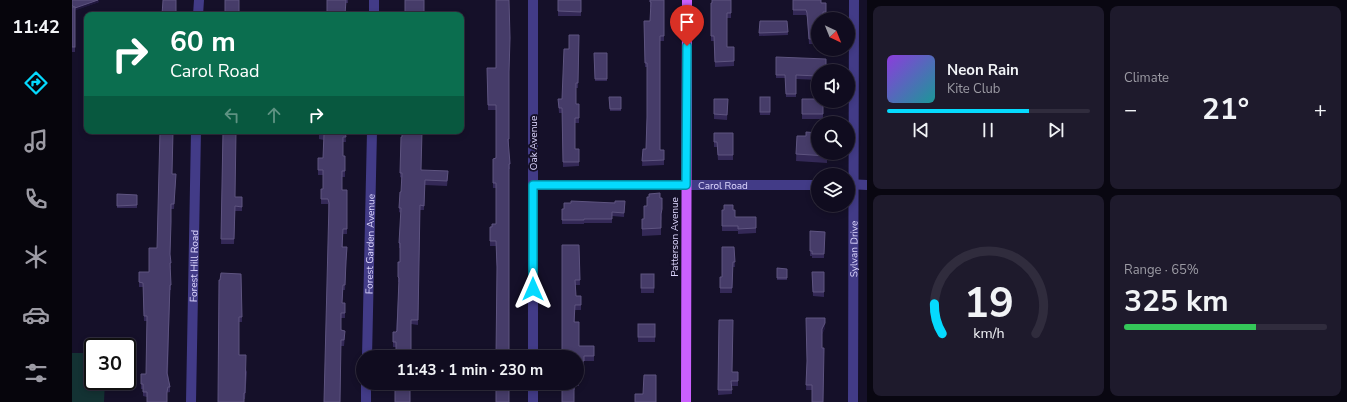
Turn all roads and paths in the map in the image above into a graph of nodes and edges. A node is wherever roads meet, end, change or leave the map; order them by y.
1 (199, 0) edge
2 (374, 0) edge
3 (533, 0) edge
4 (687, 0) edge
5 (854, 0) edge
6 (198, 12) edge
7 (374, 12) edge
8 (196, 134) edge
9 (372, 134) edge
10 (851, 168) edge
11 (855, 184) edge
12 (867, 184) edge
13 (533, 185) junction
14 (686, 185) junction
15 (811, 185) edge
16 (851, 212) edge
17 (367, 350) edge
18 (533, 350) edge
19 (366, 390) edge
20 (533, 390) edge
21 (191, 402) edge
22 (366, 402) edge
23 (533, 402) edge
24 (686, 402) edge
25 (853, 402) edge

1 - 6 street
2 - 7 street
3 - 13 street, Oak Avenue
4 - 14 main road, Patterson Avenue
5 - 10 street, Sylvan Drive
8 - 21 street, Forest Hill Road
9 - 17 street, Forest Garden Avenue
11 - 12 street
13 - 14 street, Carol Road
13 - 18 street, Oak Avenue
14 - 15 street, Carol Road
14 - 24 main road, Patterson Avenue
16 - 25 street, Sylvan Drive
19 - 22 street
20 - 23 street

